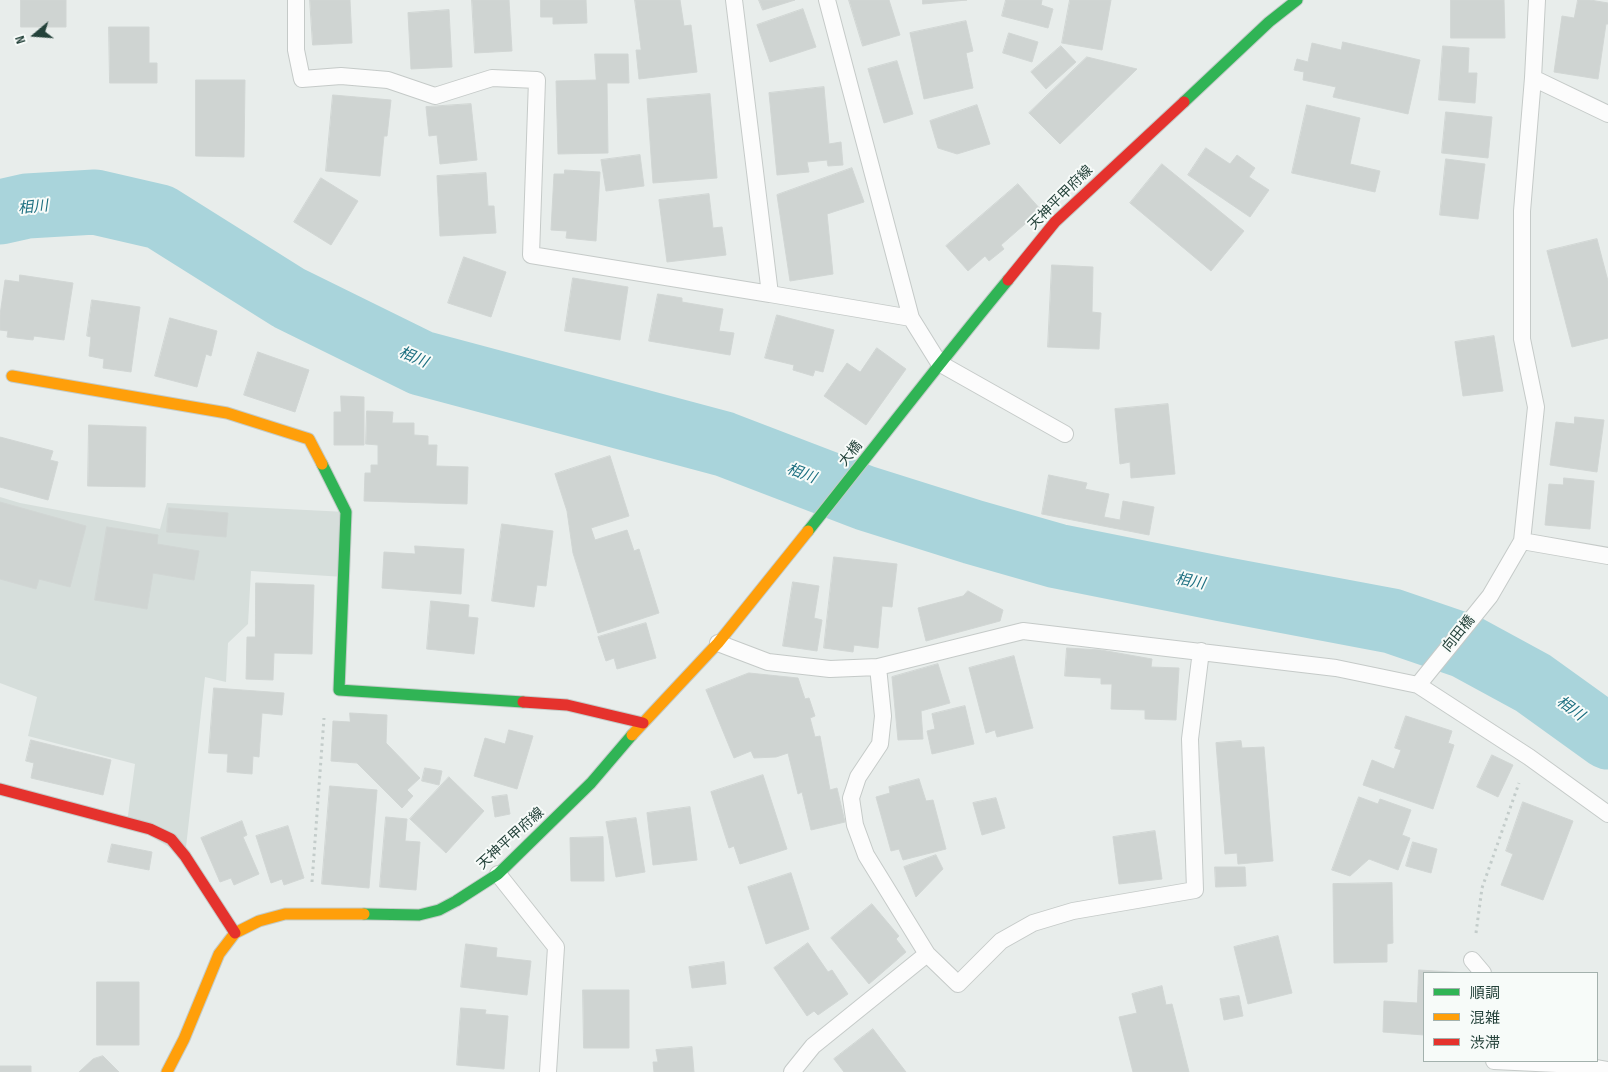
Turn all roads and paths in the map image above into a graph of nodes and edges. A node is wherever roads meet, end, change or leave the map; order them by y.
1 (296, 0) edge
2 (734, 0) edge
3 (827, 0) edge
4 (1297, 0) edge
5 (1537, 0) edge
6 (1533, 78) junction
7 (1608, 114) edge
8 (770, 294) junction
9 (911, 318) junction
10 (939, 363) junction
11 (12, 376) dead end
12 (1065, 434) dead end
13 (876, 446) joint
14 (812, 526) joint
15 (1522, 541) junction
16 (1608, 556) edge
17 (718, 643) junction
18 (1201, 651) junction
19 (878, 667) junction
20 (1418, 686) junction
21 (339, 690) junction
22 (643, 724) junction
23 (1529, 757) junction
24 (0, 789) edge
25 (1608, 814) edge
26 (498, 874) junction
27 (310, 913) junction
28 (235, 932) junction
29 (927, 954) junction
30 (1472, 960) joint
31 (1481, 972) edge
32 (1515, 1062) edge
33 (1608, 1070) edge
34 (167, 1072) edge
35 (548, 1072) edge
36 (792, 1072) edge

1 - 8 lane
2 - 8 lane
3 - 9 lane
4 - 10 main road, 天神平甲府線
5 - 6 lane
6 - 7 lane
6 - 15 lane
8 - 9 lane
9 - 10 lane
10 - 12 lane
10 - 13 main road, 天神平甲府線
11 - 21 main road
13 - 14 main road, 大橋
14 - 17 main road, 天神平甲府線
15 - 16 lane
15 - 20 lane, 向田橋
17 - 19 lane
17 - 22 main road, 天神平甲府線
18 - 19 lane
18 - 20 lane
18 - 29 lane
19 - 29 lane
20 - 23 lane
21 - 22 main road
21 - 27 path
22 - 26 main road, 天神平甲府線
23 - 25 lane
23 - 30 path
24 - 28 main road
26 - 27 main road, 天神平甲府線
26 - 35 lane
27 - 28 main road, 天神平甲府線
28 - 34 main road, 天神平甲府線
29 - 36 lane
30 - 31 lane
32 - 33 lane

